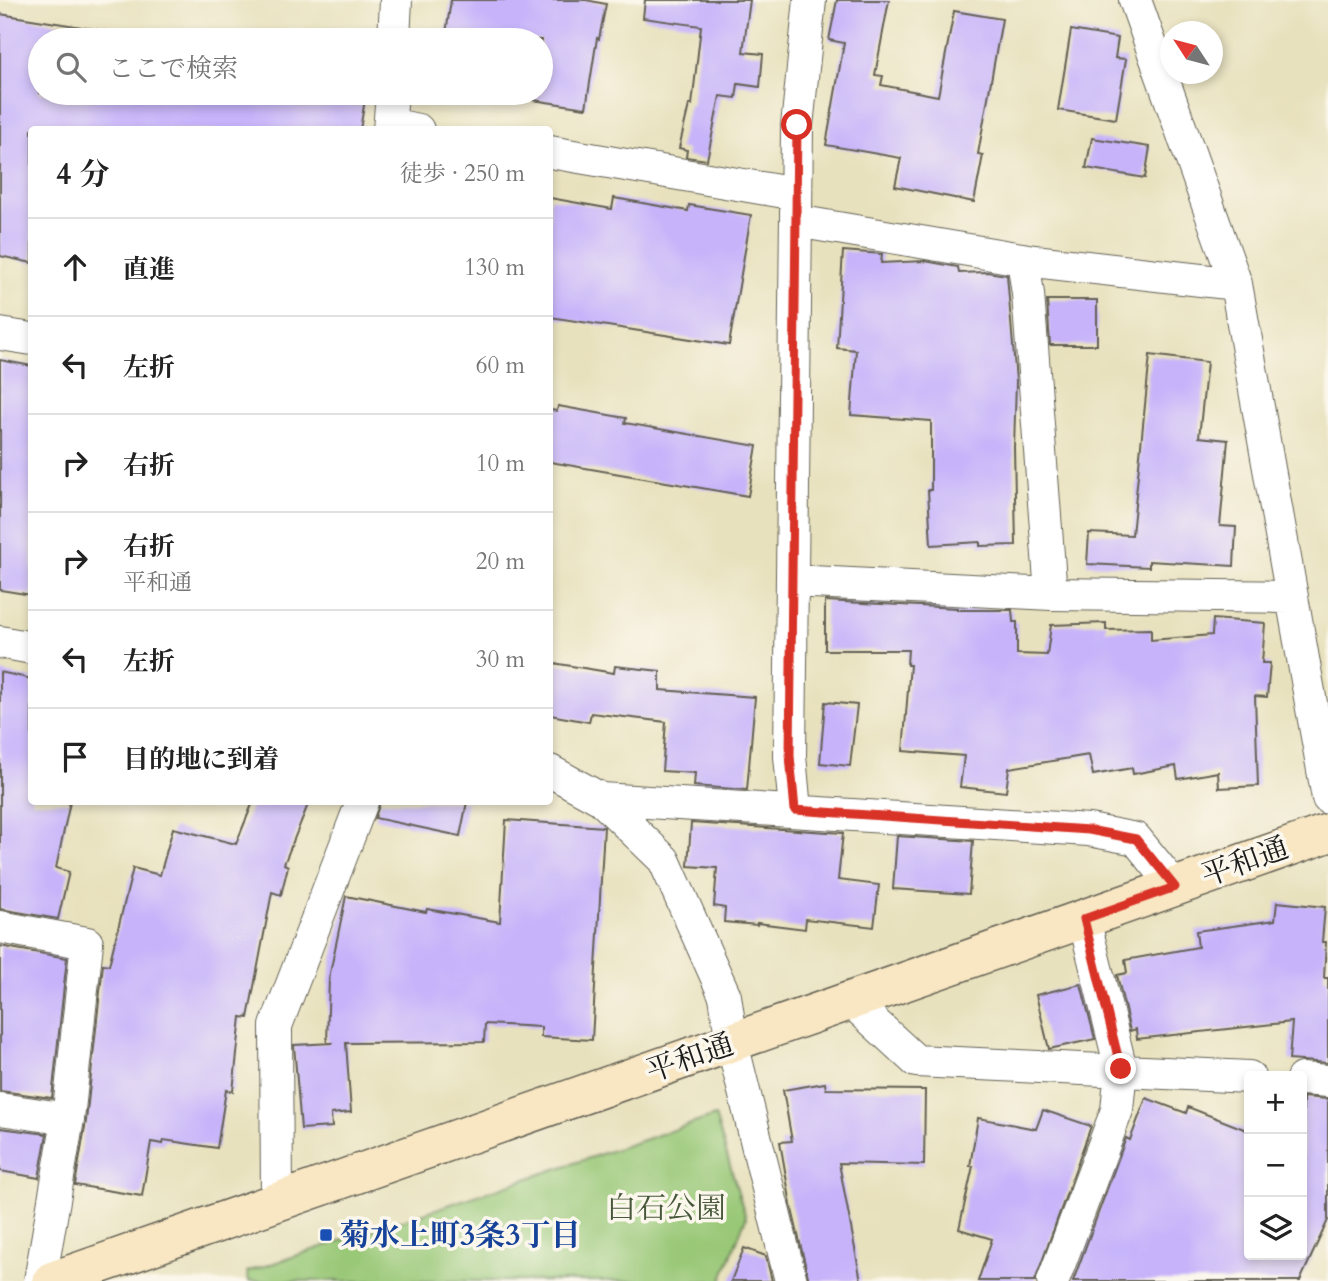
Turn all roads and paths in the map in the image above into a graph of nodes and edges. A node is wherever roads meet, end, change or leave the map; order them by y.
1 (396, 0) edge
2 (810, 0) edge
3 (1135, 0) edge
4 (395, 28) edge
5 (394, 105) edge
6 (399, 126) edge
7 (553, 153) edge
8 (796, 207) junction
9 (1023, 259) junction
10 (1236, 284) junction
11 (0, 334) edge
12 (28, 338) edge
13 (792, 581) junction
14 (1051, 593) junction
15 (1291, 597) junction
16 (0, 642) edge
17 (28, 647) edge
18 (553, 773) edge
19 (1328, 798) edge
20 (601, 799) junction
21 (361, 805) edge
22 (795, 810) junction
23 (1328, 833) edge
24 (1175, 887) junction
25 (1084, 919) junction
26 (0, 928) edge
27 (851, 1001) junction
28 (732, 1043) junction
29 (1121, 1069) junction
30 (1244, 1077) edge
31 (1307, 1079) edge
32 (1328, 1081) edge
33 (0, 1109) edge
34 (68, 1119) junction
35 (277, 1202) junction
36 (40, 1281) edge
37 (52, 1281) edge
38 (791, 1281) edge
39 (1053, 1281) edge

1 - 4 street
2 - 8 street
3 - 10 street
5 - 6 street
7 - 8 street
8 - 9 street
8 - 13 street
9 - 10 street
9 - 14 street
10 - 15 street
11 - 12 street
13 - 14 street
13 - 22 street
14 - 15 street
15 - 19 street
16 - 17 street
18 - 20 street
20 - 22 street
20 - 28 street
21 - 35 street
22 - 24 street
23 - 24 street, 平和通
24 - 25 street, 平和通
25 - 27 street, 平和通
25 - 29 street
26 - 34 street
27 - 28 street, 平和通
27 - 29 street
28 - 35 street, 平和通
28 - 38 street
29 - 30 street
29 - 39 street
31 - 32 street
33 - 34 street
34 - 36 street
35 - 37 street, 平和通

